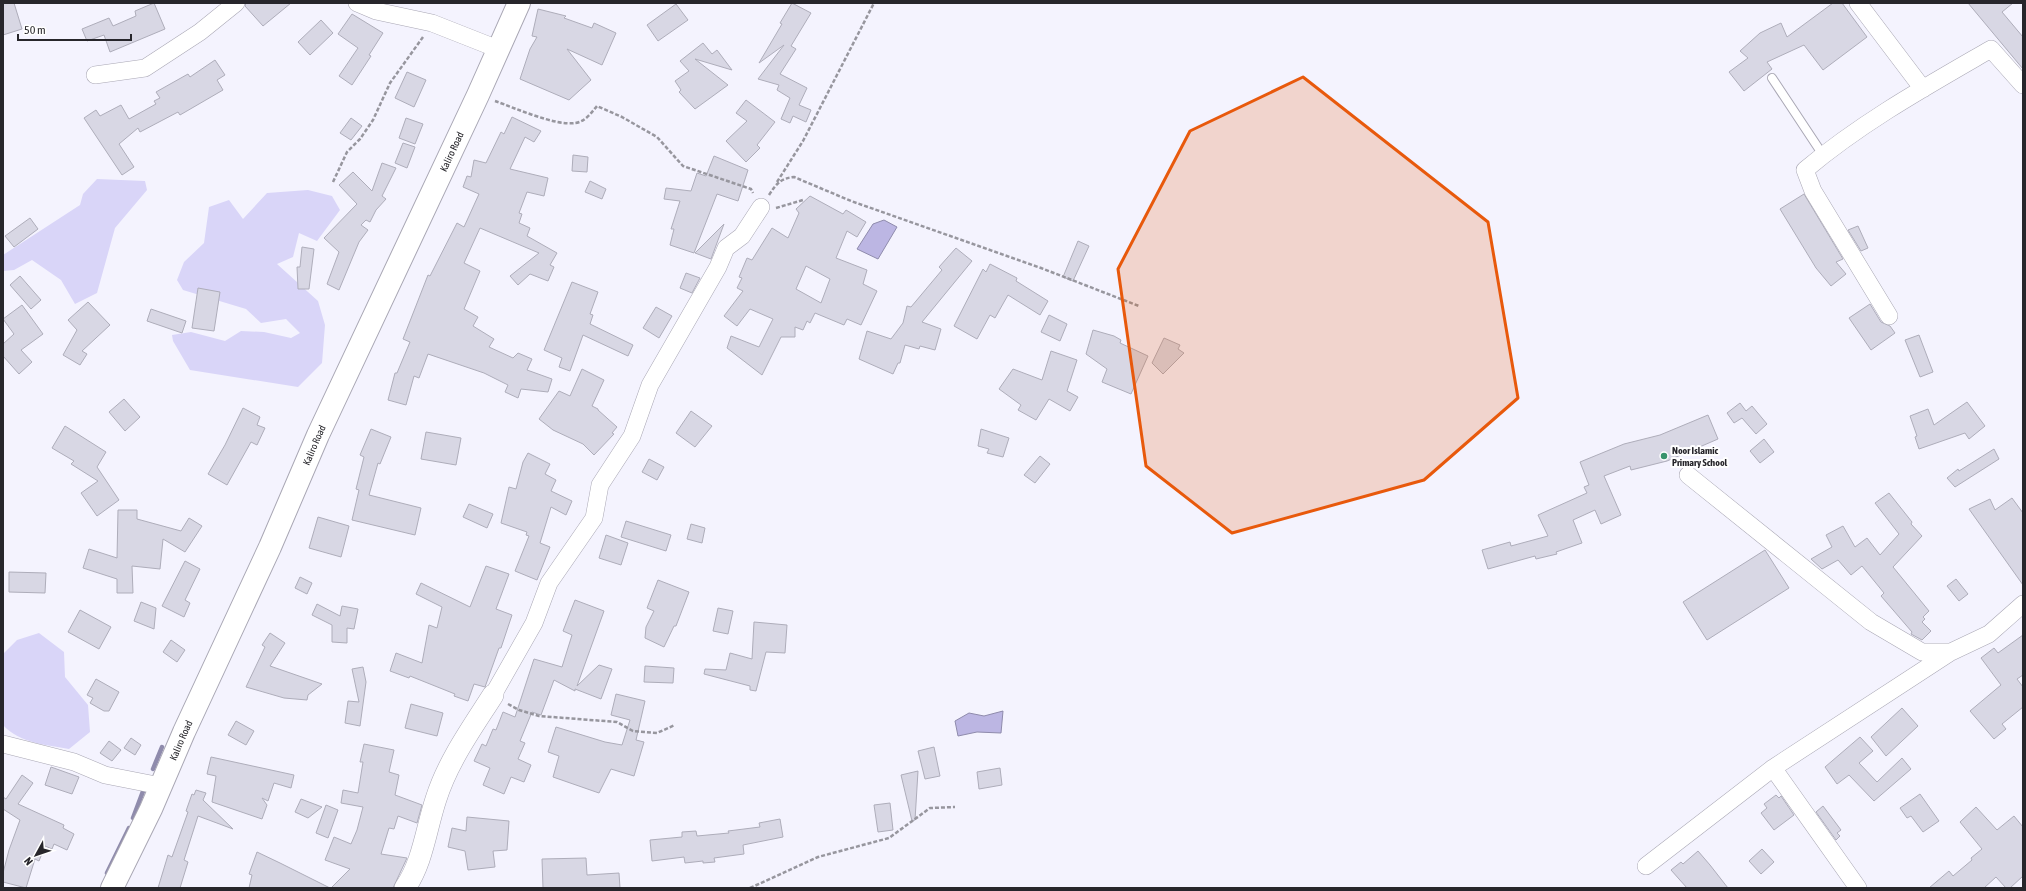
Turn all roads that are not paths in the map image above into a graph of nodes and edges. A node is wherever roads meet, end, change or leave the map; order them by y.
1 (236, 3) edge
2 (357, 3) edge
3 (519, 3) edge
4 (1858, 3) edge
5 (498, 49) junction
6 (94, 75) dead end
7 (1772, 78) dead end
8 (2023, 85) edge
9 (1923, 89) junction
10 (1823, 155) junction
11 (760, 207) road end
12 (1889, 316) dead end
13 (1688, 475) dead end
14 (2023, 604) edge
15 (1951, 652) junction
16 (493, 695) joint
17 (3, 744) edge
18 (1773, 768) junction
19 (161, 786) junction
20 (1646, 866) dead end
21 (112, 888) edge
22 (405, 888) edge
23 (1858, 888) edge

1 - 6 street
2 - 5 street
3 - 5 main road, Kaliro Road
4 - 9 street
5 - 19 main road, Kaliro Road
7 - 10 lane
8 - 9 street
9 - 10 street
10 - 12 street
11 - 16 street
13 - 15 street
14 - 15 street
15 - 18 street
16 - 22 street
17 - 19 street
18 - 20 street
18 - 23 street
19 - 21 main road, Kaliro Road

